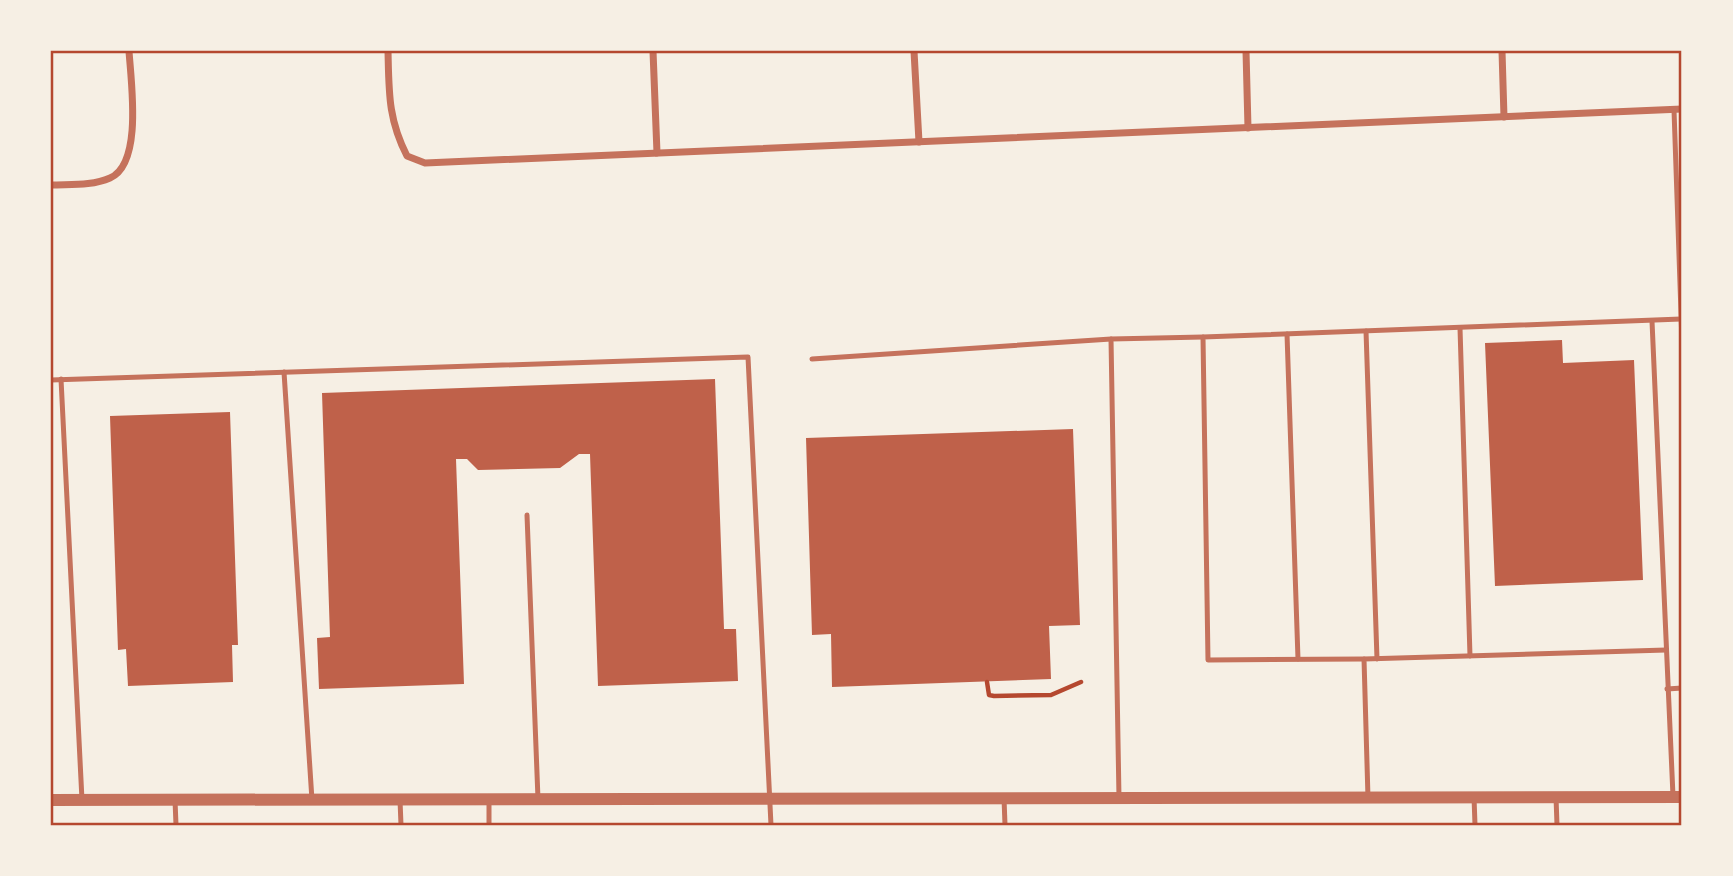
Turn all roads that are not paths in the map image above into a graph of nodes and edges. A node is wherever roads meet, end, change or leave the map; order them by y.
1 (129, 51) edge
2 (388, 51) edge
3 (653, 51) edge
4 (914, 51) edge
5 (1246, 51) edge
6 (1502, 51) edge
7 (1678, 109) edge
8 (1504, 117) junction
9 (1248, 128) junction
10 (919, 142) junction
11 (657, 153) junction
12 (51, 185) edge
13 (1681, 319) edge
14 (1651, 321) junction
15 (1460, 328) junction
16 (1366, 331) junction
17 (1287, 334) junction
18 (1203, 337) junction
19 (1111, 340) junction
20 (1682, 342) edge
21 (813, 359) dead end
22 (284, 372) junction
23 (61, 379) junction
24 (51, 380) edge
25 (527, 515) dead end
26 (1666, 650) junction
27 (1470, 656) junction
28 (1297, 659) junction
29 (1364, 659) junction
30 (1377, 659) junction
31 (1682, 688) edge
32 (1667, 689) junction
33 (1474, 797) junction
34 (1556, 797) junction
35 (1678, 797) edge
36 (1004, 798) junction
37 (1119, 798) junction
38 (1368, 798) junction
39 (400, 799) junction
40 (489, 799) junction
41 (538, 799) junction
42 (770, 799) junction
43 (51, 800) edge
44 (82, 800) junction
45 (175, 800) junction
46 (312, 800) junction
47 (176, 825) edge
48 (401, 825) edge
49 (489, 825) edge
50 (771, 825) edge
51 (1005, 825) edge
52 (1475, 825) edge
53 (1557, 825) edge

1 - 12 street
2 - 11 street
3 - 11 street
4 - 10 street
5 - 9 street
6 - 8 street
7 - 8 street
7 - 13 lane
8 - 9 street
9 - 10 street
10 - 11 street
13 - 14 lane
13 - 20 lane
14 - 15 lane
14 - 26 lane
15 - 16 lane
15 - 27 lane
16 - 17 lane
16 - 30 lane
17 - 18 lane
17 - 28 lane
18 - 19 lane
18 - 28 lane
19 - 21 lane
19 - 37 lane
22 - 23 lane
22 - 42 lane
22 - 46 lane
23 - 24 lane
23 - 44 lane
25 - 41 lane
26 - 27 lane
26 - 32 lane
27 - 30 lane
28 - 29 lane
29 - 30 lane
29 - 38 lane
31 - 32 lane
32 - 35 lane
33 - 34 street
33 - 38 street
33 - 52 lane
34 - 35 street
34 - 53 lane
36 - 37 street
36 - 42 street
36 - 51 lane
37 - 38 street
39 - 40 street
39 - 46 street
39 - 48 lane
40 - 41 street
40 - 49 lane
41 - 42 street
42 - 50 lane
43 - 44 street
44 - 45 street
45 - 46 street
45 - 47 lane

